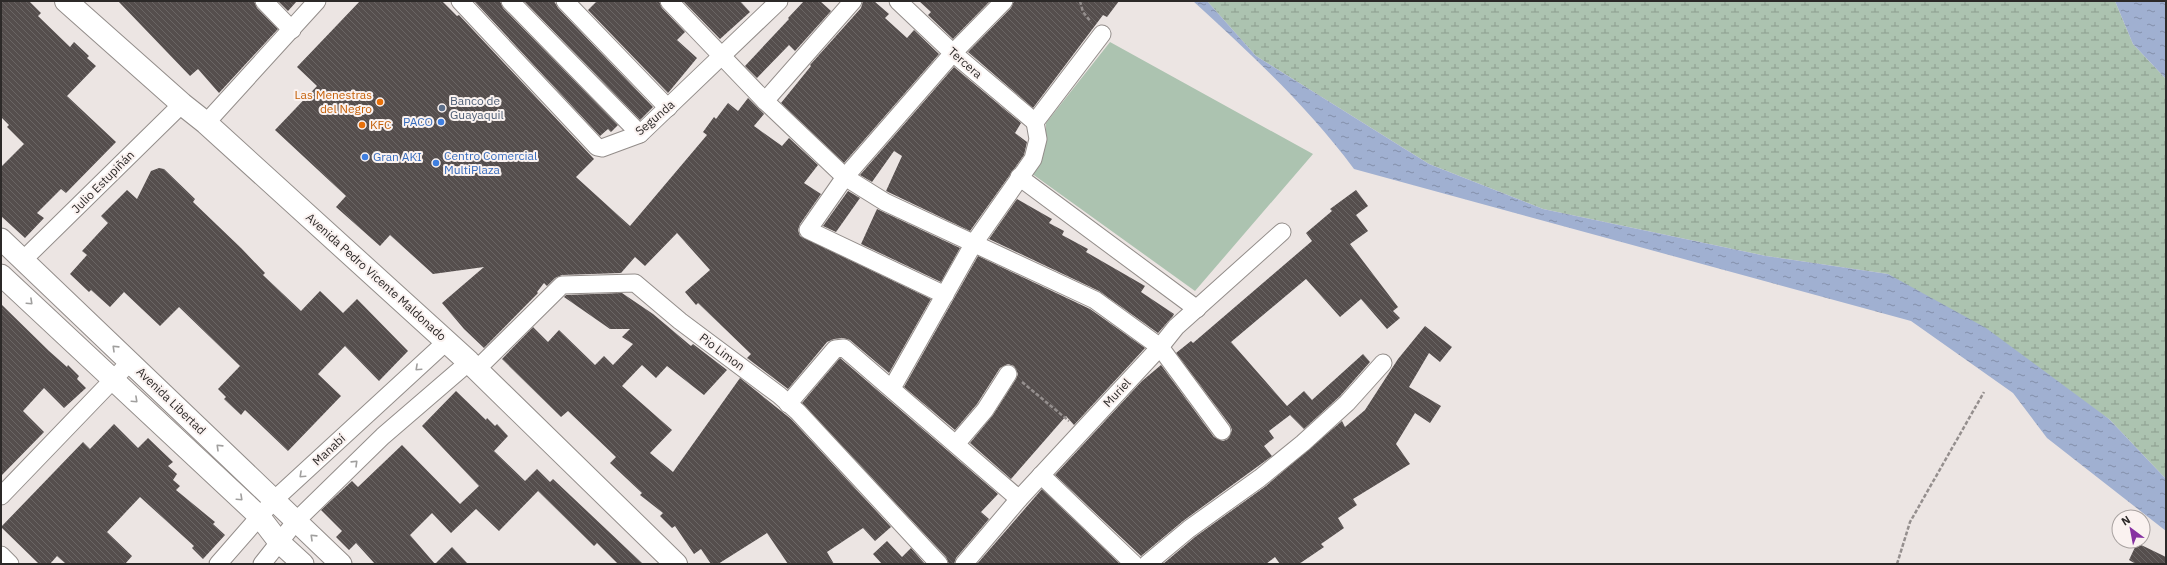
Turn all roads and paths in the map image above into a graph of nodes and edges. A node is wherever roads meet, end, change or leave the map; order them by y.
1 (66, 1) edge
2 (264, 1) edge
3 (317, 1) edge
4 (460, 1) edge
5 (510, 1) edge
6 (669, 1) edge
7 (779, 1) edge
8 (853, 1) edge
9 (898, 1) edge
10 (1004, 1) edge
11 (1080, 1) edge
12 (574, 4) edge
13 (292, 30) junction
14 (1102, 34) joint
15 (953, 53) junction
16 (722, 57) junction
17 (765, 101) junction
18 (182, 104) junction
19 (668, 108) junction
20 (1034, 122) junction
21 (206, 123) junction
22 (640, 134) junction
23 (1019, 176) junction
24 (845, 177) junction
25 (1282, 232) dead end
26 (1, 239) edge
27 (974, 243) junction
28 (23, 260) junction
29 (1, 275) edge
30 (945, 295) junction
31 (1197, 309) junction
32 (447, 342) junction
33 (1160, 347) junction
34 (130, 362) junction
35 (1383, 363) dead end
36 (473, 366) junction
37 (1008, 374) joint
38 (114, 380) junction
39 (892, 388) junction
40 (1984, 392) dead end
41 (788, 404) junction
42 (1082, 431) junction
43 (1222, 431) dead end
44 (956, 444) junction
45 (1040, 475) junction
46 (1, 496) edge
47 (1018, 499) junction
48 (274, 500) junction
49 (259, 516) junction
50 (296, 521) junction
51 (279, 542) junction
52 (1, 555) edge
53 (10, 564) edge
54 (218, 564) edge
55 (262, 564) edge
56 (303, 564) edge
57 (341, 564) edge
58 (676, 564) edge
59 (939, 564) edge
60 (964, 564) edge
61 (1134, 564) edge
62 (1147, 564) edge
63 (1897, 564) edge

1 - 18 main road, Avenida Pedro Vicente Maldonado
2 - 13 street
3 - 13 street
4 - 22 street, Segunda
5 - 22 street
6 - 16 street
7 - 16 street, Segunda
8 - 17 street
9 - 15 street, Tercera
10 - 15 street
11 - 14 path
12 - 19 street
13 - 21 street
14 - 20 street
15 - 20 street, Tercera
15 - 24 street
16 - 17 street
16 - 19 street, Segunda
17 - 24 street
18 - 21 main road, Avenida Pedro Vicente Maldonado
18 - 28 street, Julio Estupiñán
19 - 22 street, Segunda
20 - 23 street
21 - 32 main road, Avenida Pedro Vicente Maldonado
23 - 27 street
23 - 31 street
24 - 27 street
24 - 30 street
25 - 31 street, Muriel
26 - 28 street, Avenida Libertad
27 - 30 street
27 - 33 street
34 -> 28 street, Avenida Libertad
29 -> 38 street, Avenida Libertad
30 - 39 street
31 - 33 street, Muriel
32 - 36 main road, Avenida Pedro Vicente Maldonado
32 -> 48 street, Manabí
33 - 42 street, Muriel
33 - 43 street
34 - 38 street
48 -> 34 street, Avenida Libertad
35 - 62 street
36 - 41 street, Pio Limon
50 -> 36 street
36 - 58 main road, Avenida Pedro Vicente Maldonado
37 - 42 path
37 - 44 street
38 - 46 street
38 -> 49 street, Avenida Libertad
39 - 41 street
39 - 44 street
40 - 63 path
41 - 59 street, Pio Limon
42 - 45 street, Muriel
44 - 47 street
45 - 47 street, Muriel
45 - 61 street
47 - 60 street, Muriel
48 - 49 street, Manabí
48 - 50 street, Avenida Libertad
49 - 51 street, Avenida Libertad
49 - 54 street, Manabí
50 - 51 street
57 -> 50 street, Avenida Libertad
51 - 55 street
51 - 56 street, Avenida Libertad
52 - 53 street

